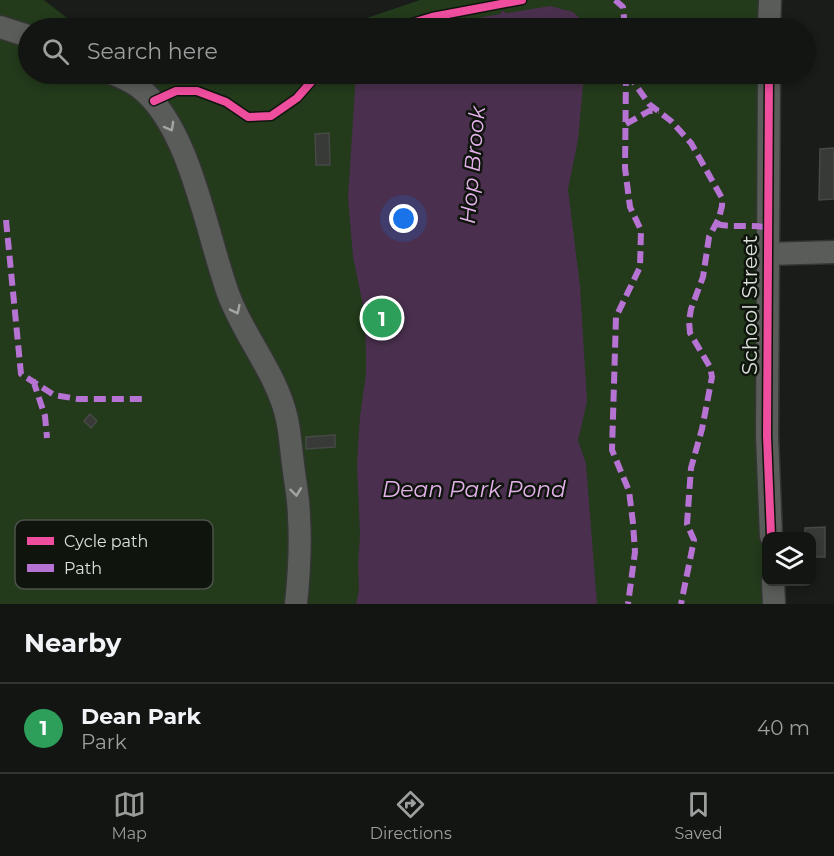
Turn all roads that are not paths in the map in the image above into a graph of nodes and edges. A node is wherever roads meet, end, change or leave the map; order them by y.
1 (770, 0) edge
2 (770, 18) edge
3 (0, 27) edge
4 (18, 33) edge
5 (132, 84) edge
6 (769, 84) edge
7 (834, 252) edge
8 (768, 254) junction
9 (771, 532) edge
10 (773, 586) edge
11 (296, 604) edge
12 (774, 604) edge

1 - 2 street
3 - 4 street
5 -> 11 street
6 - 8 street, School Street
7 - 8 street
8 - 9 street, School Street
10 - 12 street

